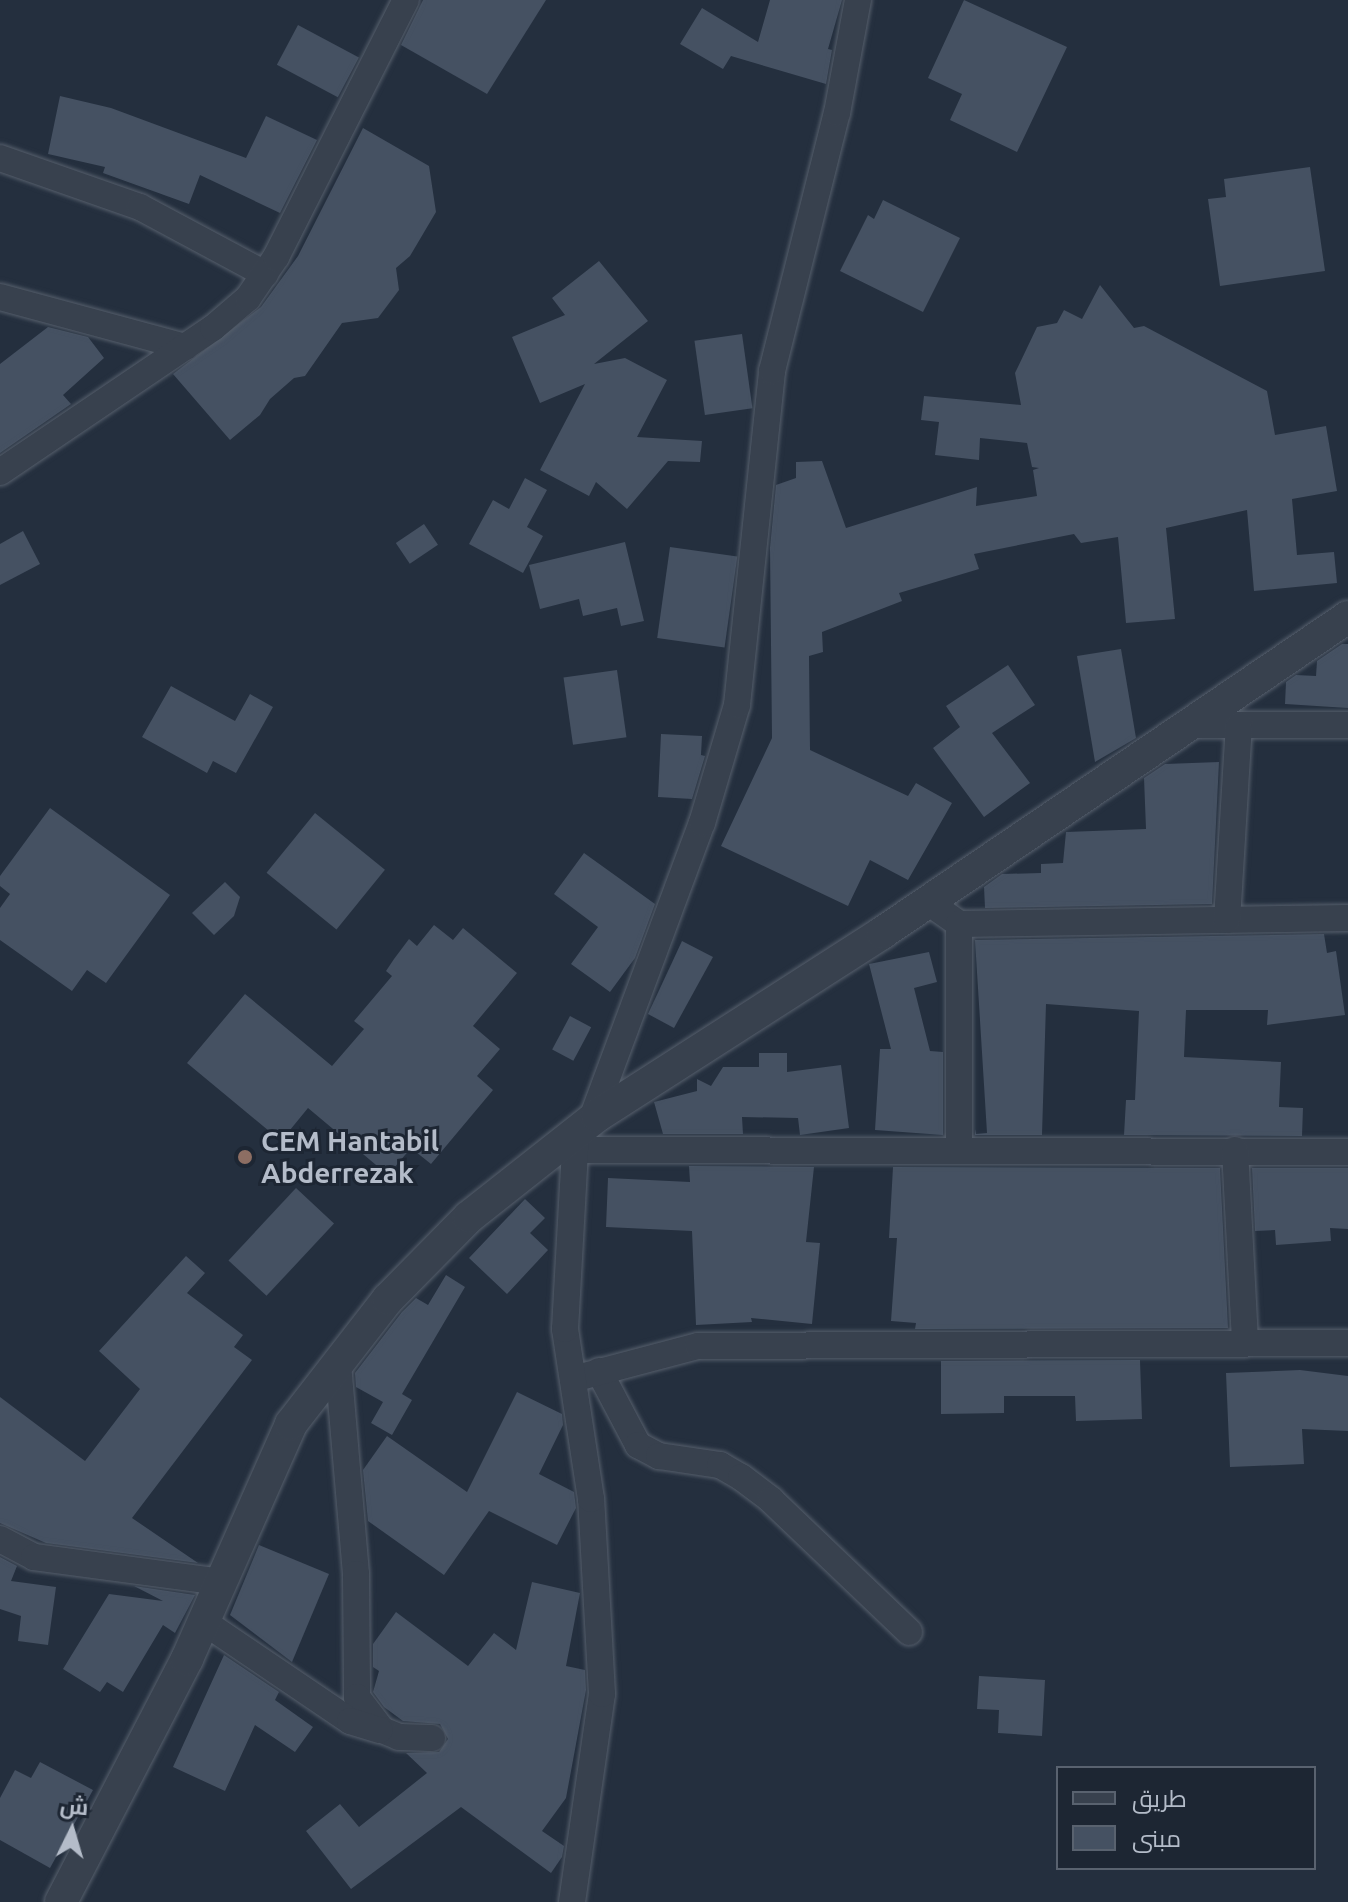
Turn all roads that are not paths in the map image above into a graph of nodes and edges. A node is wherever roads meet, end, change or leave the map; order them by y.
1 (406, 0) edge
2 (858, 0) edge
3 (0, 158) edge
4 (265, 274) junction
5 (0, 297) edge
6 (185, 347) junction
7 (0, 472) edge
8 (1348, 617) edge
9 (1187, 725) junction
10 (1239, 725) junction
11 (1348, 725) edge
12 (928, 902) junction
13 (1348, 918) edge
14 (1227, 920) junction
15 (959, 924) junction
16 (581, 1134) junction
17 (959, 1150) junction
18 (1235, 1150) junction
19 (1348, 1152) edge
20 (1245, 1343) junction
21 (1348, 1343) edge
22 (338, 1364) junction
23 (599, 1371) junction
24 (573, 1379) junction
25 (0, 1539) edge
26 (221, 1582) junction
27 (204, 1622) junction
28 (909, 1632) dead end
29 (382, 1730) junction
30 (432, 1738) dead end
31 (61, 1902) edge
32 (572, 1902) edge

1 - 4 street
2 - 16 street
3 - 4 street
4 - 6 street
5 - 6 street
6 - 7 street
8 - 9 street
9 - 10 street
9 - 12 street
10 - 11 street
10 - 14 street
12 - 15 street
12 - 16 street
13 - 14 street
14 - 15 street
15 - 17 street
16 - 17 street
16 - 22 street
16 - 24 street
17 - 18 street
18 - 19 street
18 - 20 street
20 - 21 street
20 - 23 street
22 - 26 street
22 - 29 street
23 - 24 street
23 - 28 street
24 - 32 street
25 - 26 street
26 - 27 street
27 - 29 street
27 - 31 street
29 - 30 street

